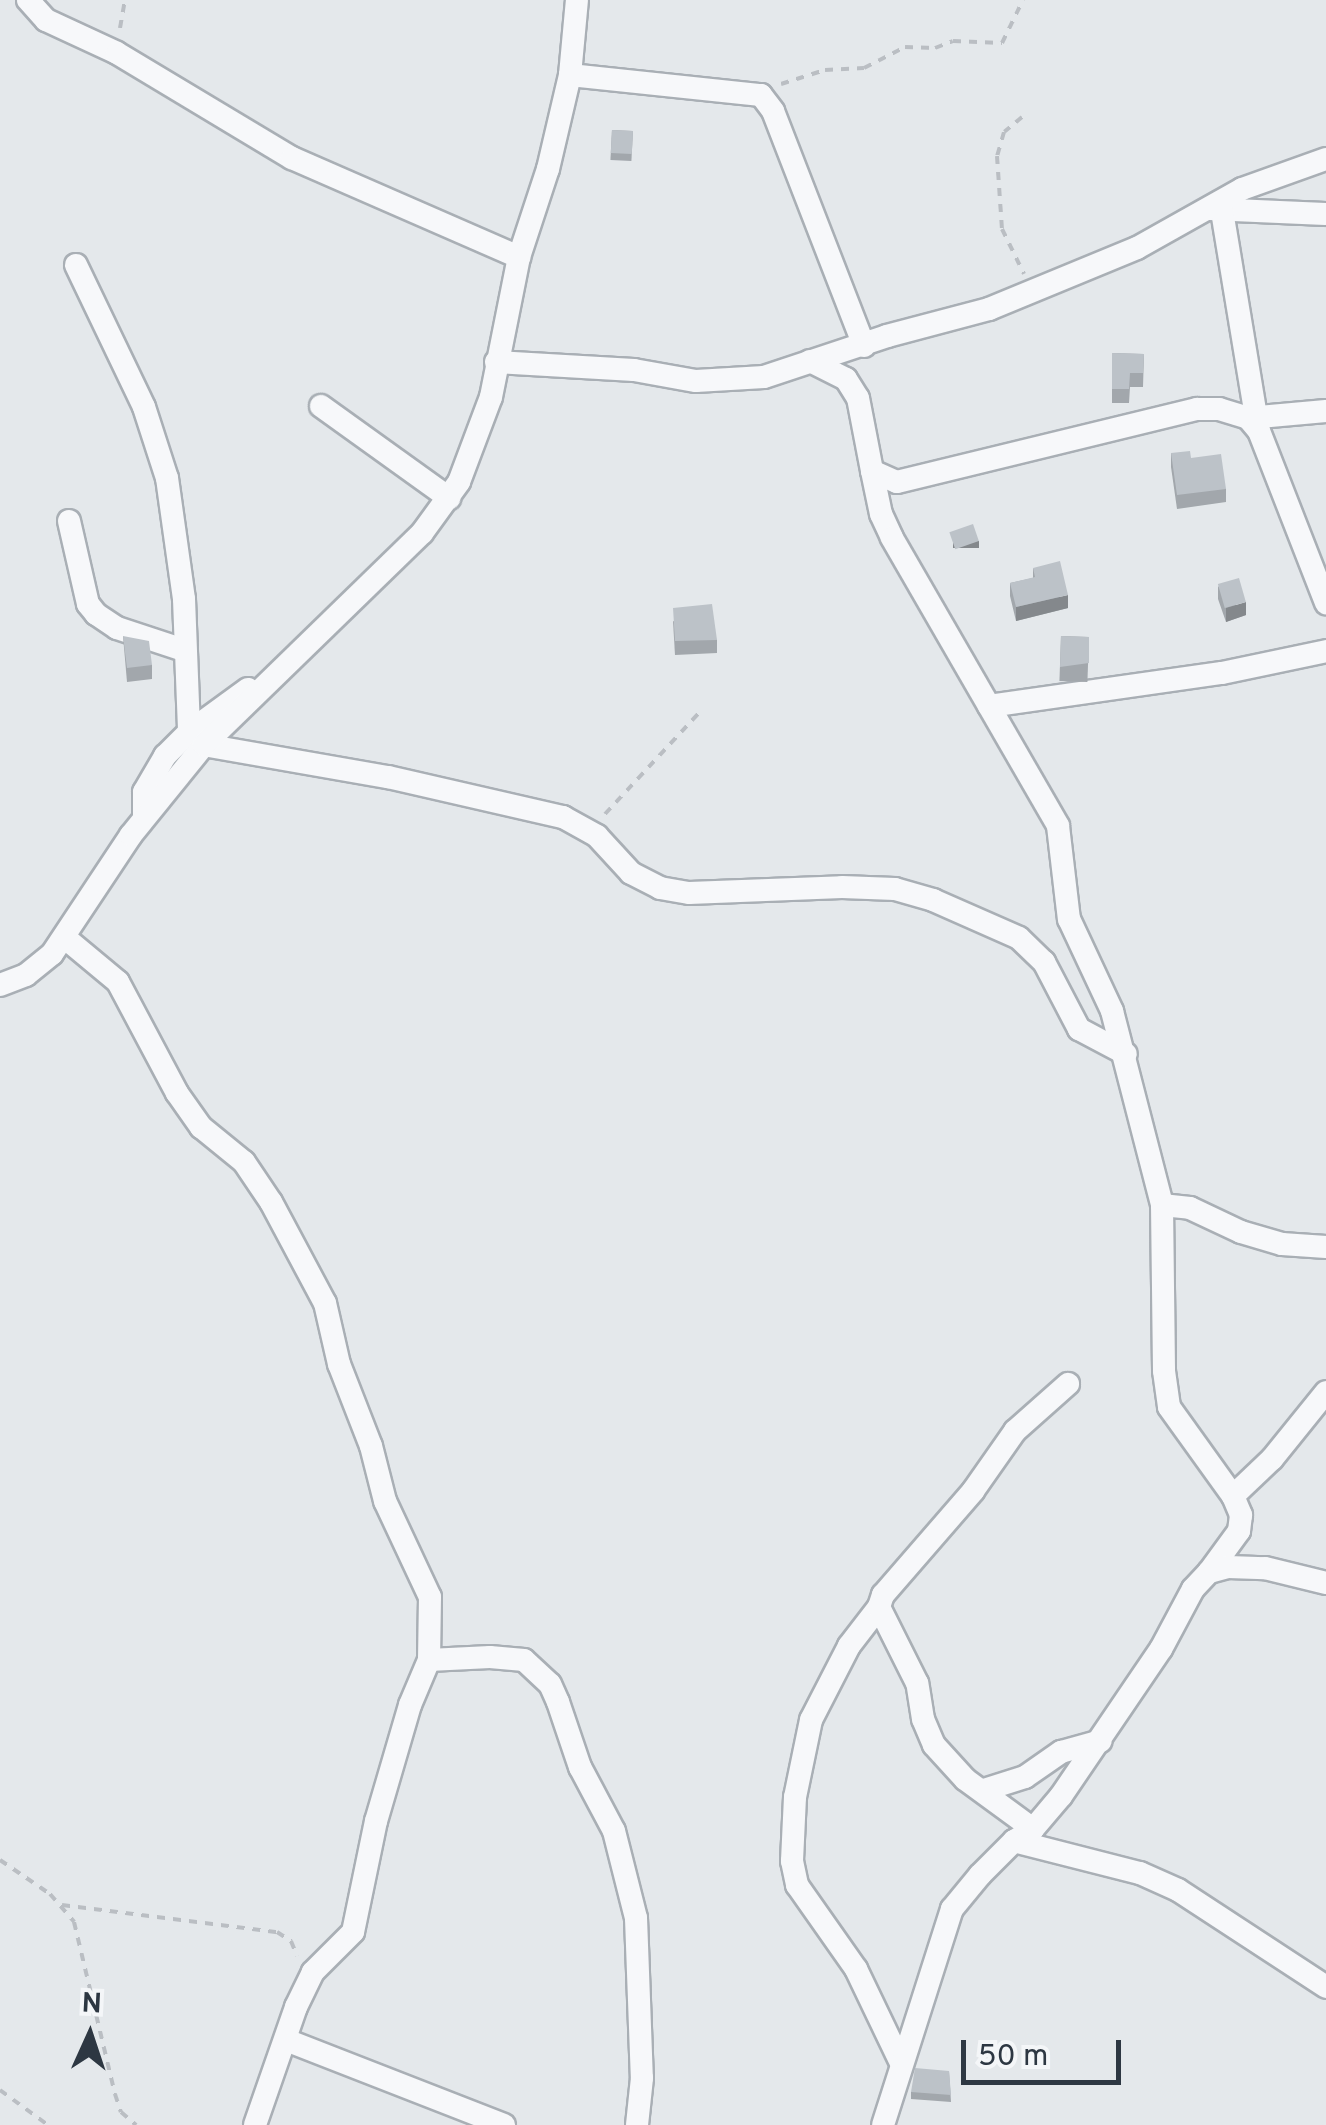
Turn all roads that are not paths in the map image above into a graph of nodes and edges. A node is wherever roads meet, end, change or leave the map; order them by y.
1 (28, 0) edge
2 (578, 0) edge
3 (570, 74) junction
4 (1326, 159) edge
5 (1213, 210) junction
6 (1326, 214) edge
7 (518, 257) junction
8 (76, 265) dead end
9 (864, 346) junction
10 (810, 361) junction
11 (496, 362) junction
12 (320, 406) dead end
13 (1326, 411) edge
14 (1252, 417) junction
15 (872, 471) junction
16 (449, 498) junction
17 (69, 521) dead end
18 (1326, 603) edge
19 (184, 650) junction
20 (1326, 652) edge
21 (989, 706) junction
22 (196, 739) junction
23 (64, 936) junction
24 (0, 985) edge
25 (1126, 1054) junction
26 (1162, 1205) junction
27 (1326, 1247) edge
28 (1068, 1384) dead end
29 (1326, 1392) edge
30 (1233, 1496) junction
31 (1239, 1531) junction
32 (1261, 1568) junction
33 (1209, 1572) junction
34 (1326, 1583) edge
35 (879, 1607) junction
36 (429, 1660) junction
37 (1101, 1740) junction
38 (984, 1790) junction
39 (1024, 1835) junction
40 (1326, 1987) edge
41 (286, 2040) junction
42 (900, 2062) junction
43 (255, 2125) edge
44 (504, 2125) edge
45 (637, 2125) edge
46 (882, 2125) edge

1 - 7 street
2 - 3 street
3 - 7 street
3 - 9 street
4 - 5 street
5 - 6 street
5 - 9 street
5 - 14 street
7 - 11 street
8 - 19 street
9 - 10 street
10 - 11 street
10 - 15 street
11 - 16 street
12 - 16 street
13 - 14 street
14 - 15 street
14 - 18 street
15 - 21 street
16 - 22 street
17 - 19 street
19 - 22 street
20 - 21 street
21 - 25 street
22 - 23 street
22 - 25 street
23 - 24 street
23 - 36 street
25 - 26 street
26 - 27 street
26 - 30 street
28 - 35 street
29 - 30 street
30 - 31 street
31 - 32 street
31 - 33 street
32 - 33 street
32 - 34 street
33 - 37 street
35 - 38 street
35 - 42 street
36 - 41 street
36 - 45 street
37 - 38 street
37 - 39 street
38 - 39 street
39 - 40 street
39 - 42 street
41 - 43 street
41 - 44 street
42 - 46 street

